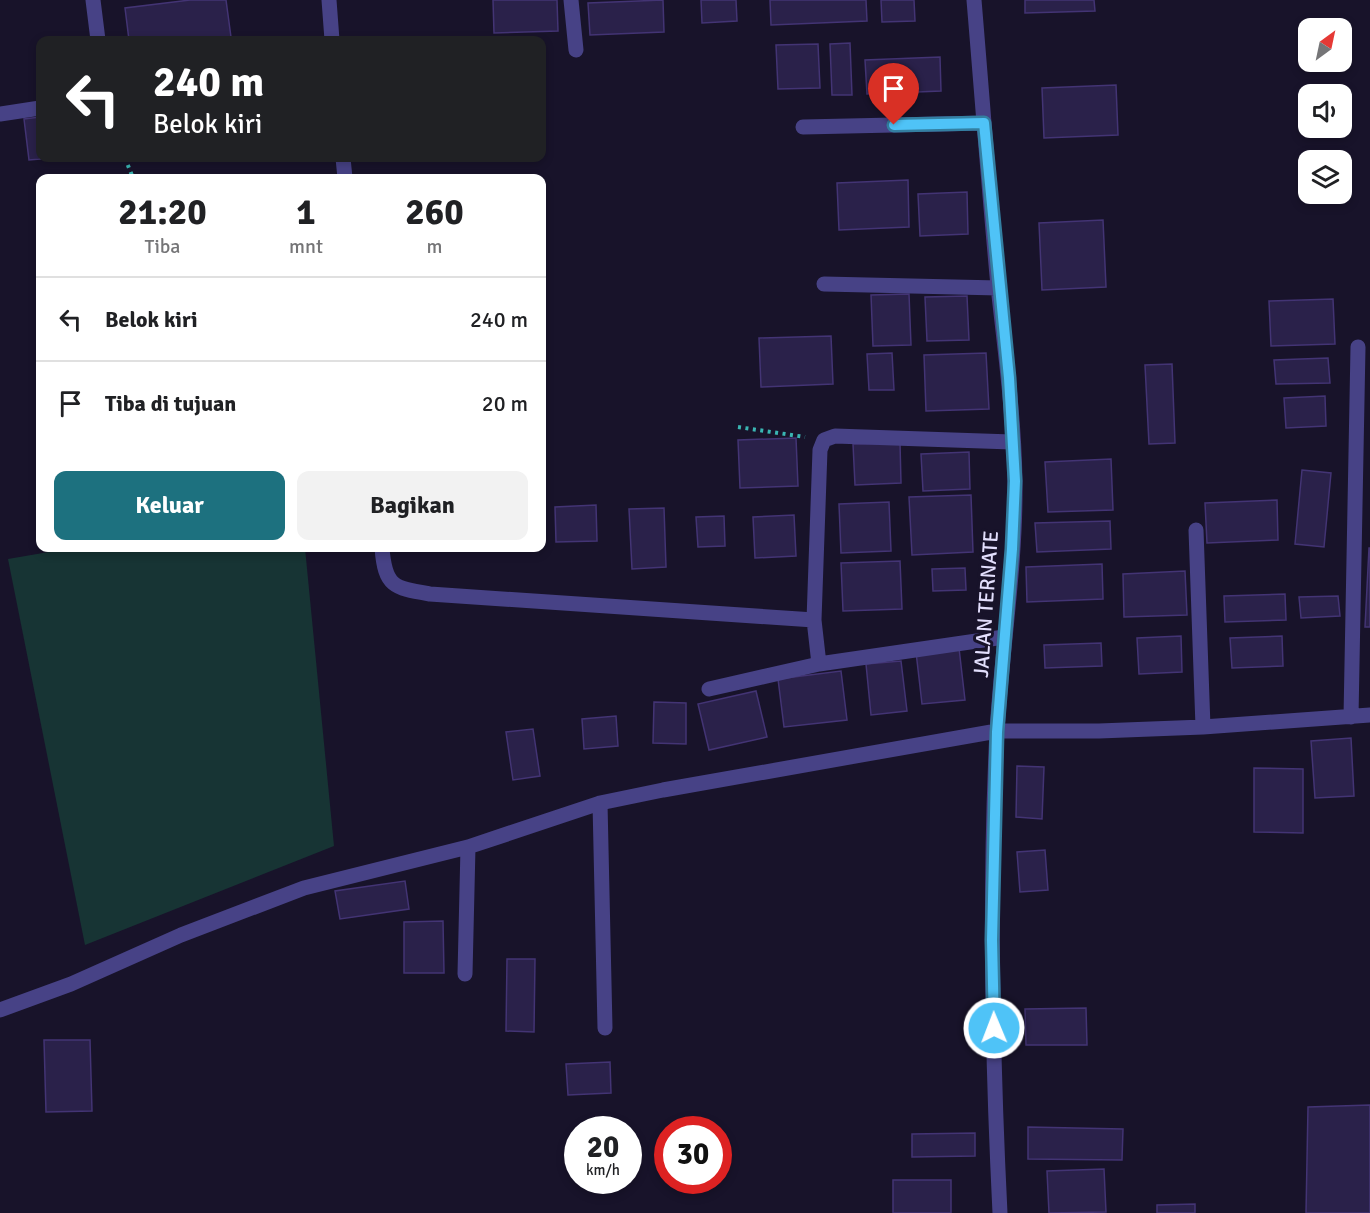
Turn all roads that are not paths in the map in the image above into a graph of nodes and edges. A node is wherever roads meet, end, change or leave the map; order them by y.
1 (93, 0) edge
2 (329, 0) edge
3 (571, 0) edge
4 (974, 0) edge
5 (98, 36) edge
6 (332, 36) edge
7 (576, 50) dead end
8 (36, 109) edge
9 (0, 114) edge
10 (984, 123) junction
11 (803, 127) dead end
12 (824, 284) dead end
13 (999, 288) junction
14 (1358, 347) dead end
15 (1012, 442) junction
16 (1196, 530) dead end
17 (382, 552) edge
18 (814, 620) junction
19 (1004, 637) junction
20 (819, 664) junction
21 (709, 689) dead end
22 (1370, 715) edge
23 (1351, 717) junction
24 (1203, 727) junction
25 (997, 732) junction
26 (600, 803) junction
27 (468, 846) junction
28 (465, 974) dead end
29 (0, 1010) edge
30 (605, 1028) dead end
31 (1000, 1213) edge

1 - 5 street
2 - 6 street
3 - 7 street
4 - 10 street, JALAN TERNATE
8 - 9 street
10 - 11 street
10 - 13 street, JALAN TERNATE
12 - 13 street
13 - 15 street, JALAN TERNATE
14 - 23 street
15 - 18 street
15 - 19 street, JALAN TERNATE
16 - 24 street
17 - 18 street
18 - 20 street
19 - 20 street
19 - 25 street, JALAN TERNATE
20 - 21 street
22 - 23 street
23 - 24 street
24 - 25 street
25 - 26 street
25 - 31 street, JALAN TERNATE
26 - 27 street
26 - 30 street
27 - 28 street
27 - 29 street

